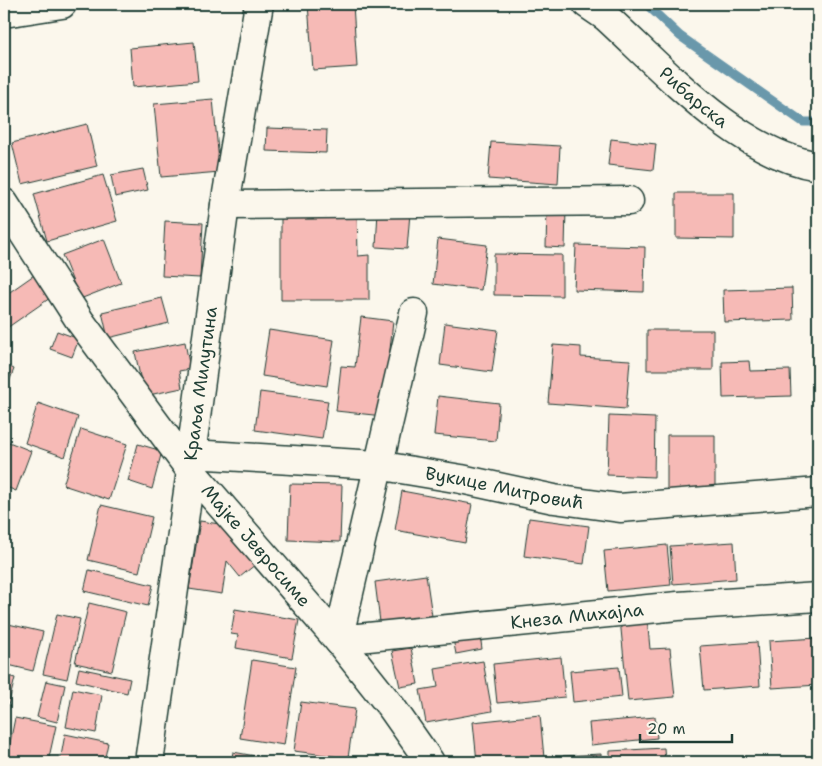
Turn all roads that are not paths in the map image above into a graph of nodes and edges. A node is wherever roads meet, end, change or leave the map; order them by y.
1 (62, 4) edge
2 (259, 4) edge
3 (587, 4) edge
4 (4, 13) edge
5 (818, 166) edge
6 (628, 201) dead end
7 (4, 203) edge
8 (225, 205) junction
9 (414, 313) dead end
10 (191, 463) junction
11 (377, 465) junction
12 (818, 492) edge
13 (818, 597) edge
14 (338, 640) junction
15 (149, 762) edge
16 (430, 762) edge

1 - 4 street
2 - 8 street, Краља Милутина
3 - 5 street, Рибарска
6 - 8 street
7 - 10 street, Мајке Јевросиме
8 - 10 street, Краља Милутина
9 - 11 street
10 - 11 street, Вукице Митровић
10 - 14 street, Мајке Јевросиме
10 - 15 street, Краља Милутина
11 - 12 street, Вукице Митровић
11 - 14 street
13 - 14 street, Кнеза Михајла
14 - 16 street, Мајке Јевросиме

